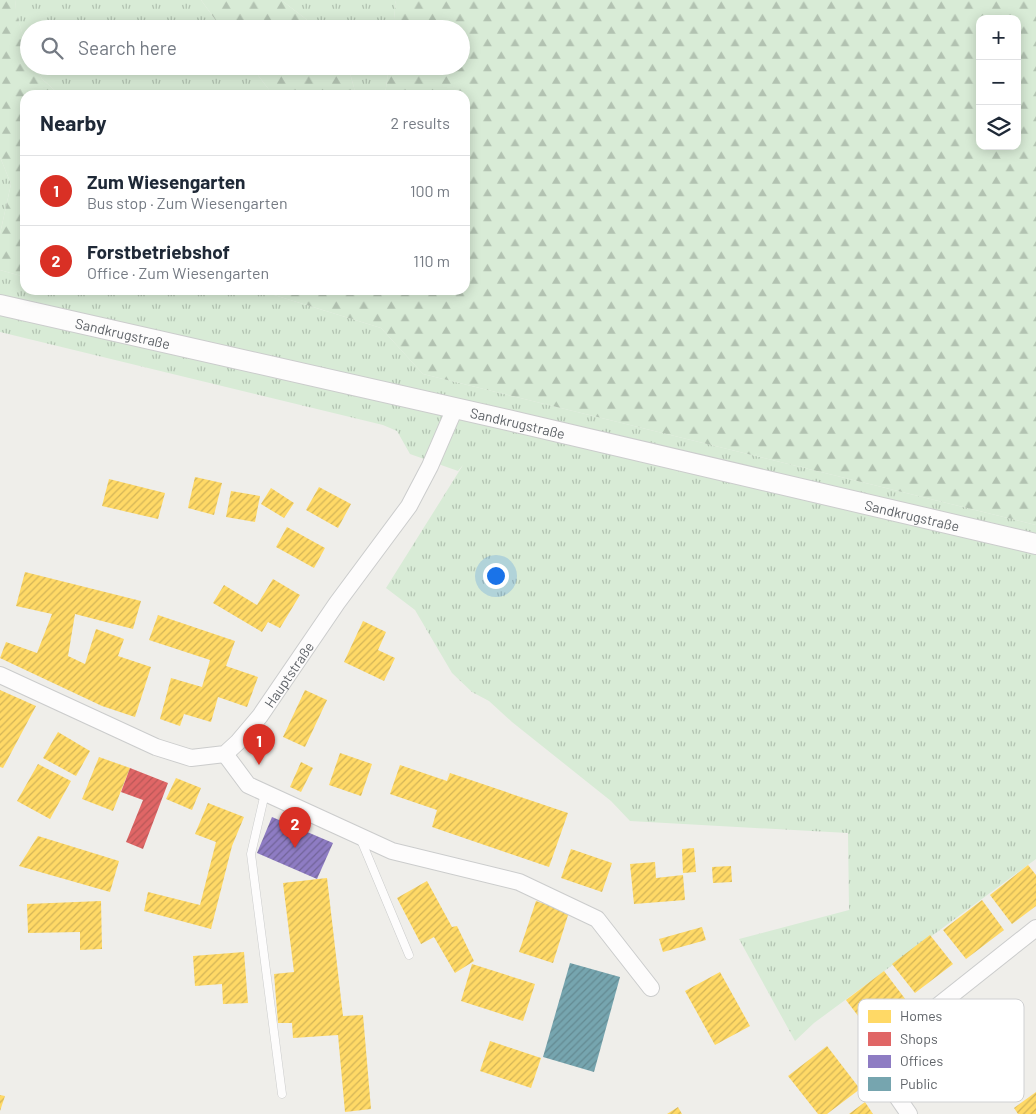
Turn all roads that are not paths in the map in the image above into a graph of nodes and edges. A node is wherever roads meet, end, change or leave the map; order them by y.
1 (0, 305) edge
2 (455, 408) junction
3 (1036, 544) edge
4 (0, 675) edge
5 (225, 754) junction
6 (265, 793) junction
7 (359, 836) junction
8 (1036, 928) edge
9 (409, 955) dead end
10 (651, 988) dead end
11 (947, 999) edge
12 (282, 1094) dead end
13 (901, 1102) edge
14 (909, 1114) edge

1 - 2 street, Sandkrugstraße
2 - 3 street, Sandkrugstraße
2 - 5 street, Hauptstraße
4 - 5 street
5 - 6 street
6 - 7 street
6 - 12 lane
7 - 9 lane
7 - 10 street
8 - 11 street
13 - 14 street

